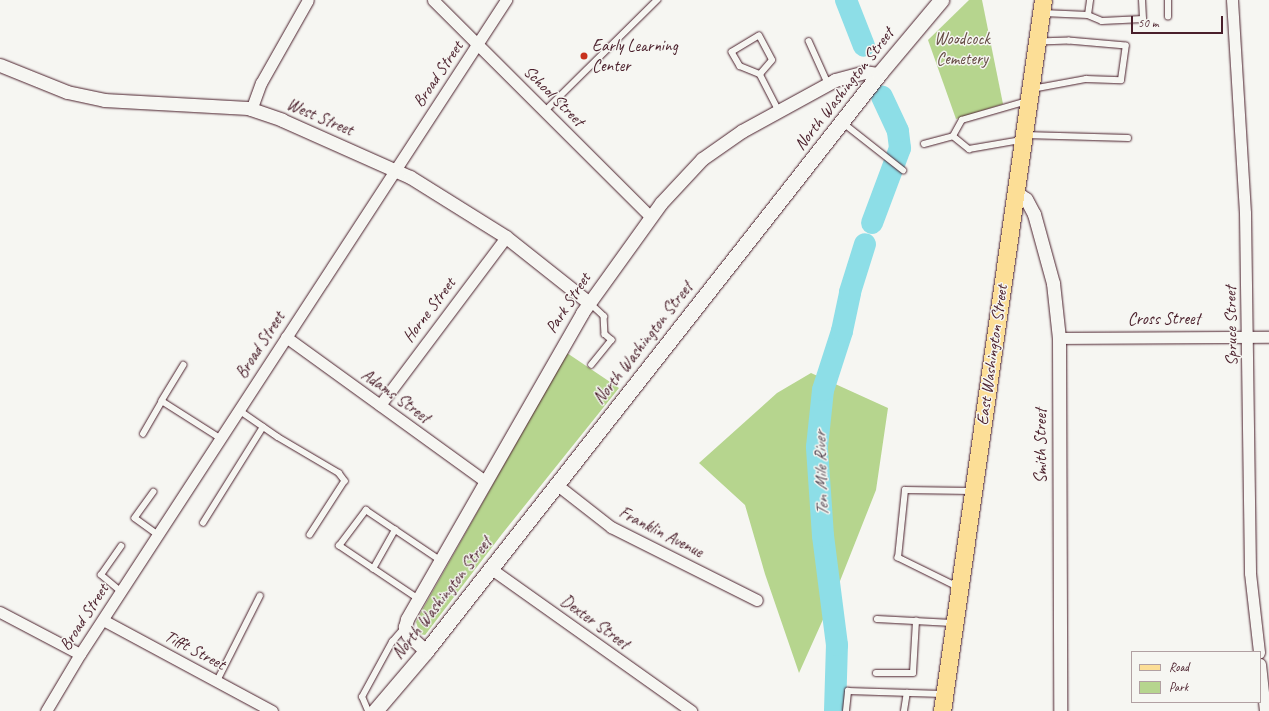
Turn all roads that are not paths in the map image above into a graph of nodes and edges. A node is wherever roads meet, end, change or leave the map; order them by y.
1 (308, 0) edge
2 (433, 0) edge
3 (506, 0) edge
4 (657, 0) edge
5 (941, 0) edge
6 (1090, 0) edge
7 (1142, 0) edge
8 (1168, 0) edge
9 (1232, 0) edge
10 (1042, 6) edge
11 (1088, 16) junction
12 (1168, 17) dead end
13 (810, 41) dead end
14 (1037, 42) junction
15 (478, 44) junction
16 (1, 67) edge
17 (760, 74) junction
18 (879, 74) junction
19 (828, 84) junction
20 (1029, 95) junction
21 (251, 110) junction
22 (545, 111) junction
23 (779, 111) junction
24 (842, 122) junction
25 (953, 136) junction
26 (1022, 137) junction
27 (1128, 138) dead end
28 (924, 144) dead end
29 (395, 169) junction
30 (903, 170) dead end
31 (1014, 191) junction
32 (651, 217) junction
33 (506, 237) junction
34 (588, 302) junction
35 (286, 337) junction
36 (1059, 338) junction
37 (1248, 338) junction
38 (1269, 338) edge
39 (184, 365) dead end
40 (592, 365) dead end
41 (162, 401) junction
42 (380, 404) junction
43 (239, 410) junction
44 (263, 427) junction
45 (143, 434) dead end
46 (220, 438) junction
47 (485, 481) junction
48 (556, 484) junction
49 (973, 491) junction
50 (154, 492) dead end
51 (202, 523) dead end
52 (395, 530) junction
53 (158, 534) junction
54 (310, 535) dead end
55 (121, 546) dead end
56 (440, 560) junction
57 (490, 568) junction
58 (373, 569) junction
59 (959, 588) junction
60 (121, 592) junction
61 (260, 596) dead end
62 (418, 599) junction
63 (757, 600) dead end
64 (0, 612) edge
65 (103, 620) junction
66 (877, 620) dead end
67 (916, 621) junction
68 (954, 623) junction
69 (405, 627) junction
70 (1259, 651) edge
71 (426, 652) junction
72 (80, 654) junction
73 (876, 673) dead end
74 (1261, 673) edge
75 (217, 681) junction
76 (907, 693) junction
77 (945, 694) junction
78 (677, 707) edge
79 (46, 711) edge
80 (272, 711) edge
81 (368, 711) edge
82 (375, 711) edge
83 (690, 711) edge
84 (846, 711) edge
85 (904, 711) edge
86 (942, 711) edge
87 (1060, 711) edge
88 (1265, 711) edge

1 - 21 street
2 - 15 street, School Street
3 - 15 street, Broad Street
4 - 22 lane
5 - 18 main road, North Washington Street
6 - 11 lane
7 - 11 lane
8 - 12 lane
9 - 37 street, Spruce Street
10 - 11 lane
10 - 14 main road, East Washington Street
13 - 19 lane
14 - 20 main road, East Washington Street
14 - 20 lane
15 - 22 street, School Street
15 - 29 street, Broad Street
16 - 21 street, West Street
17 - 17 lane
17 - 23 lane
18 - 19 street, Park Street
18 - 24 main road, North Washington Street
19 - 23 street, Park Street
20 - 25 lane
20 - 26 main road, East Washington Street
21 - 29 street, West Street
22 - 32 street, School Street
23 - 32 street, Park Street
24 - 30 lane
24 - 48 main road, North Washington Street
25 - 26 lane
25 - 28 lane
26 - 27 lane
26 - 31 main road, East Washington Street
29 - 33 street, West Street
29 - 35 street, Broad Street
31 - 36 street, Smith Street
31 - 49 main road, East Washington Street
32 - 34 street, Park Street
33 - 34 street, West Street
33 - 42 street, Horne Street
34 - 40 lane
34 - 47 street, Park Street
35 - 42 street, Adams Street
35 - 43 street, Broad Street
36 - 37 street, Cross Street
36 - 87 street, Smith Street
37 - 38 street, Cross Street
37 - 70 street, Spruce Street
39 - 41 lane
41 - 45 lane
41 - 46 lane
42 - 47 street, Adams Street
43 - 44 lane
43 - 46 street, Broad Street
44 - 51 lane
44 - 54 lane
46 - 53 street, Broad Street
47 - 56 street, Park Street
48 - 57 main road, North Washington Street
48 - 63 street, Franklin Avenue
49 - 59 main road, East Washington Street
49 - 59 lane
50 - 53 lane
52 - 56 lane
52 - 58 lane
52 - 58 lane
53 - 60 street, Broad Street
55 - 60 lane
56 - 62 street, Park Street
57 - 71 main road, North Washington Street
57 - 78 street, Dexter Street
58 - 62 lane
59 - 68 main road, East Washington Street
60 - 65 street, Broad Street
61 - 75 lane
62 - 69 street, Park Street
64 - 72 street
65 - 72 street, Broad Street
65 - 75 street, Tifft Street
66 - 67 lane
67 - 68 lane
67 - 73 lane
68 - 77 main road, East Washington Street
69 - 71 street
69 - 81 lane
71 - 82 main road, North Washington Street
72 - 79 street, Broad Street
74 - 88 street
75 - 80 street, Tifft Street
76 - 77 lane
76 - 84 lane
76 - 85 lane
77 - 86 main road, East Washington Street
78 - 83 street, Dexter Street

